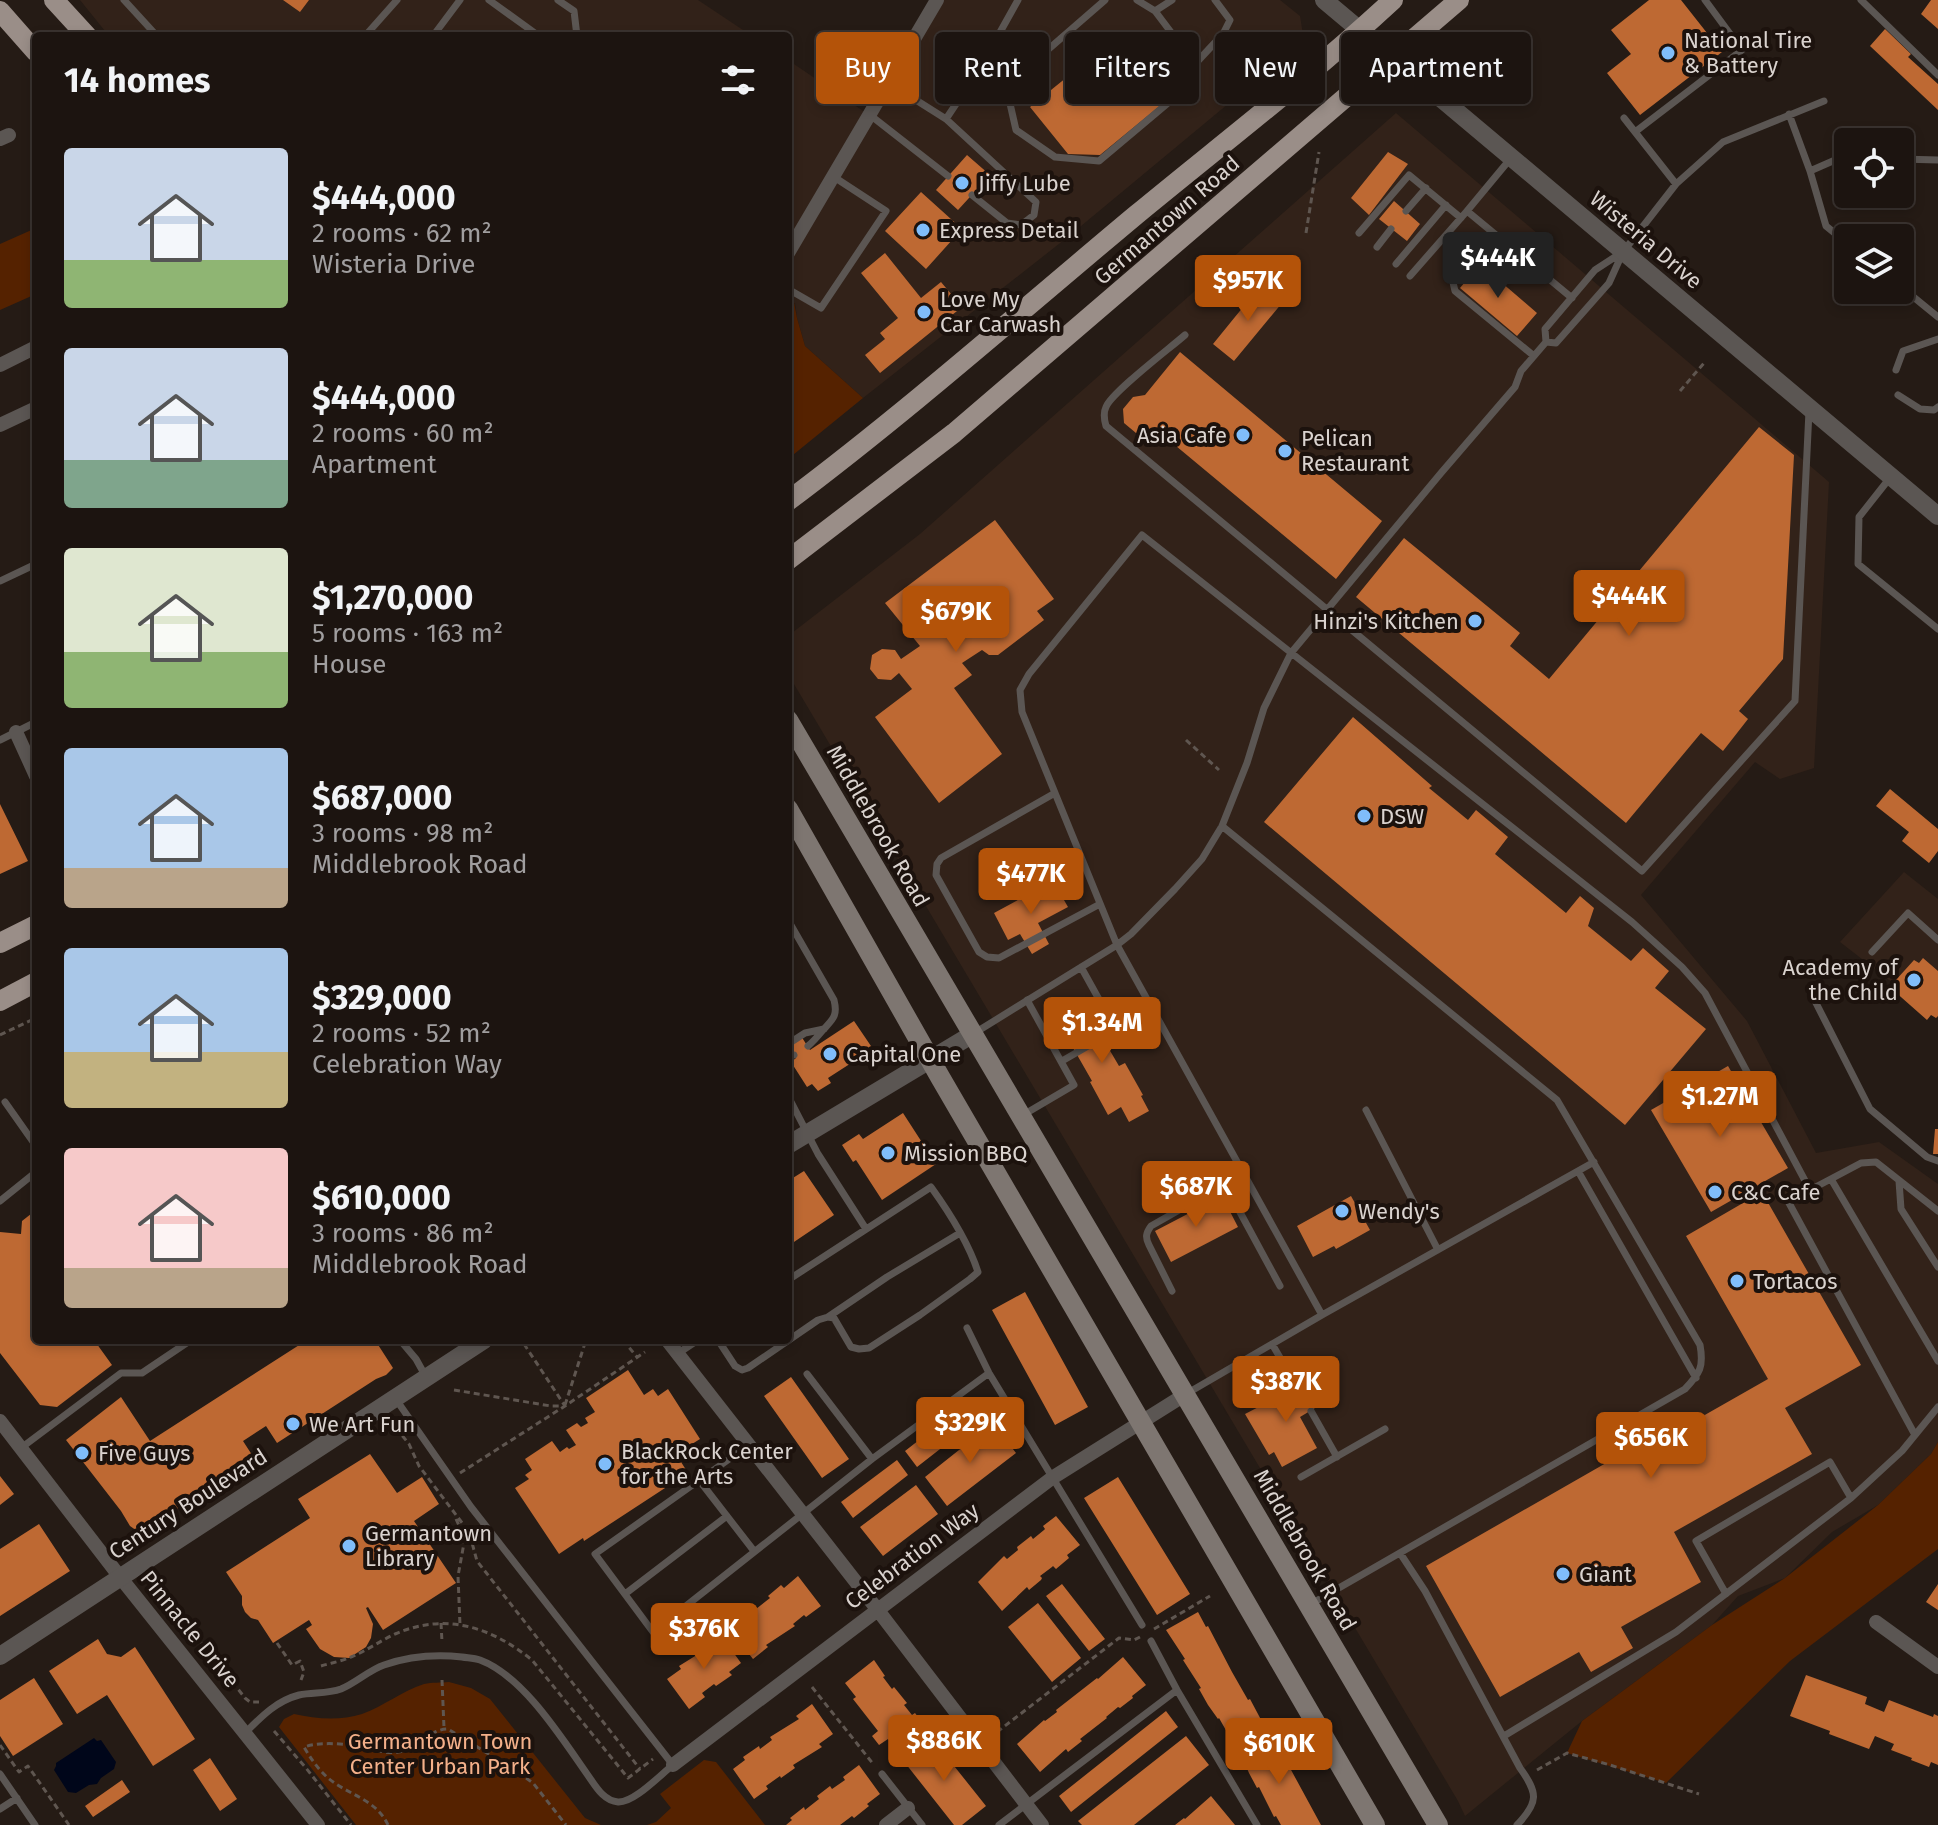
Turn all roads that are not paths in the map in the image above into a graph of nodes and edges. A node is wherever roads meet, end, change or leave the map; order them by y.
1 (54, 0) edge
2 (124, 0) edge
3 (397, 0) edge
4 (460, 0) edge
5 (489, 0) edge
6 (558, 0) edge
7 (937, 0) edge
8 (1018, 0) edge
9 (1105, 0) edge
10 (1137, 0) edge
11 (1172, 0) edge
12 (1215, 0) edge
13 (1324, 0) edge
14 (1393, 0) edge
15 (1459, 0) edge
16 (1705, 0) edge
17 (1861, 0) edge
18 (0, 11) edge
19 (1155, 11) junction
20 (1360, 30) junction
21 (83, 32) edge
22 (153, 32) edge
23 (369, 32) edge
24 (436, 32) edge
25 (533, 32) edge
26 (577, 32) edge
27 (918, 32) edge
28 (1000, 32) edge
29 (1171, 32) edge
30 (1362, 32) edge
31 (1422, 32) edge
32 (32, 47) edge
33 (1049, 49) edge
34 (1199, 60) edge
35 (1938, 75) edge
36 (1824, 101) dead end
37 (919, 102) edge
38 (1341, 102) edge
39 (877, 104) edge
40 (956, 104) edge
41 (1010, 104) edge
42 (1167, 104) edge
43 (1447, 104) edge
44 (1789, 114) junction
45 (870, 115) junction
46 (1624, 118) dead end
47 (946, 119) junction
48 (1635, 132) junction
49 (1511, 158) junction
50 (1914, 159) edge
51 (1834, 160) edge
52 (1938, 160) edge
53 (1810, 171) junction
54 (948, 176) dead end
55 (834, 177) junction
56 (1676, 184) junction
57 (1426, 188) junction
58 (972, 195) dead end
59 (1446, 205) junction
60 (1406, 211) dead end
61 (1467, 211) junction
62 (1461, 218) junction
63 (1391, 229) dead end
64 (1492, 232) junction
65 (1359, 233) dead end
66 (1834, 233) edge
67 (792, 246) edge
68 (1377, 247) dead end
69 (1623, 252) junction
70 (1396, 264) dead end
71 (1410, 276) dead end
72 (792, 291) edge
73 (1914, 297) edge
74 (1572, 298) junction
75 (1938, 317) edge
76 (1185, 335) dead end
77 (1938, 339) edge
78 (1546, 342) junction
79 (32, 349) edge
80 (1534, 356) junction
81 (0, 365) edge
82 (1896, 370) dead end
83 (1898, 395) dead end
84 (1938, 407) edge
85 (1809, 408) junction
86 (32, 410) edge
87 (0, 425) edge
88 (1891, 477) junction
89 (792, 498) edge
90 (1938, 516) edge
91 (792, 557) edge
92 (32, 566) edge
93 (0, 581) edge
94 (1327, 610) junction
95 (1938, 629) edge
96 (1291, 653) junction
97 (32, 724) edge
98 (792, 727) edge
99 (16, 732) junction
100 (0, 740) edge
101 (32, 767) edge
102 (1055, 793) junction
103 (792, 816) edge
104 (1222, 826) junction
105 (1100, 904) junction
106 (32, 927) edge
107 (792, 933) edge
108 (1938, 940) edge
109 (0, 943) edge
110 (1117, 945) junction
111 (1872, 952) dead end
112 (1081, 967) junction
113 (32, 984) edge
114 (1027, 1000) junction
115 (0, 1001) edge
116 (1816, 1003) dead end
117 (1152, 1009) junction
118 (824, 1029) junction
119 (1116, 1030) junction
120 (973, 1034) junction
121 (792, 1041) edge
122 (808, 1046) dead end
123 (930, 1060) junction
124 (1062, 1061) junction
125 (5, 1102) dead end
126 (792, 1103) edge
127 (1366, 1110) dead end
128 (1021, 1116) junction
129 (808, 1132) junction
130 (32, 1140) edge
131 (792, 1142) edge
132 (1938, 1161) edge
133 (1594, 1162) junction
134 (1578, 1171) junction
135 (32, 1175) edge
136 (1831, 1179) junction
137 (1899, 1181) junction
138 (1810, 1190) junction
139 (0, 1201) edge
140 (1938, 1211) edge
141 (866, 1229) junction
142 (960, 1233) junction
143 (1438, 1250) junction
144 (1938, 1267) edge
145 (792, 1277) edge
146 (1280, 1286) dead end
147 (1172, 1291) dead end
148 (1322, 1315) junction
149 (828, 1317) junction
150 (967, 1328) dead end
151 (792, 1338) edge
152 (185, 1344) edge
153 (403, 1344) edge
154 (478, 1344) edge
155 (670, 1344) edge
156 (692, 1344) edge
157 (721, 1344) edge
158 (783, 1344) edge
159 (1272, 1344) junction
160 (677, 1354) junction
161 (1938, 1361) edge
162 (989, 1373) junction
163 (807, 1374) dead end
164 (426, 1377) junction
165 (1696, 1378) junction
166 (1298, 1388) dead end
167 (1186, 1394) junction
168 (395, 1398) junction
169 (1938, 1407) edge
170 (1311, 1411) dead end
171 (0, 1421) edge
172 (1141, 1423) junction
173 (1385, 1429) dead end
174 (1915, 1435) junction
175 (749, 1445) junction
176 (21, 1448) junction
177 (1337, 1457) junction
178 (872, 1459) junction
179 (1301, 1477) dead end
180 (1052, 1478) junction
181 (699, 1480) junction
182 (1851, 1498) junction
183 (803, 1513) junction
184 (727, 1516) junction
185 (754, 1551) junction
186 (1400, 1553) junction
187 (120, 1577) junction
188 (625, 1594) junction
189 (1726, 1594) junction
190 (1309, 1605) junction
191 (877, 1609) junction
192 (1876, 1622) dead end
193 (1142, 1625) dead end
194 (1151, 1641) dead end
195 (0, 1656) edge
196 (1938, 1667) edge
197 (1177, 1690) junction
198 (245, 1733) junction
199 (1504, 1736) junction
200 (673, 1765) junction
201 (0, 1774) edge
202 (882, 1774) road end
203 (17, 1798) junction
204 (1026, 1804) junction
205 (908, 1808) junction
206 (0, 1809) edge
207 (35, 1825) edge
208 (318, 1825) edge
209 (886, 1825) edge
210 (922, 1825) edge
211 (999, 1825) edge
212 (1042, 1825) edge
213 (1257, 1825) edge
214 (1375, 1825) edge
215 (1438, 1825) edge
216 (1517, 1825) edge

1 - 21 main road
2 - 22 lane
3 - 23 lane
4 - 24 lane
5 - 25 lane
6 - 26 lane
7 - 27 street
8 - 28 lane
9 - 33 lane
10 - 19 lane
11 - 19 lane
12 - 34 lane
13 - 20 street, Wisteria Drive
14 - 20 main road, Germantown Road
15 - 31 main road, Germantown Road
16 - 48 lane
17 - 35 lane
18 - 32 main road
19 - 29 lane
20 - 30 street, Wisteria Drive
20 - 89 main road, Germantown Road
36 - 44 lane
37 - 47 lane
38 - 91 main road, Germantown Road
39 - 45 street
40 - 47 lane
41 - 42 lane
43 - 49 street, Wisteria Drive
44 - 53 lane
44 - 56 lane
45 - 54 lane
45 - 55 street
46 - 48 lane
47 - 58 lane
48 - 56 lane
49 - 61 lane
49 - 69 street, Wisteria Drive
50 - 52 lane
51 - 53 lane
53 - 66 lane
55 - 67 street
55 - 72 lane
56 - 69 lane
57 - 59 lane
57 - 60 lane
57 - 65 lane
59 - 62 lane
59 - 70 lane
61 - 62 lane
61 - 64 lane
62 - 71 lane
63 - 68 lane
64 - 74 lane
64 - 80 lane
69 - 74 lane
69 - 78 lane
69 - 85 street, Wisteria Drive
73 - 75 lane
74 - 78 lane
76 - 94 lane
77 - 82 lane
78 - 80 lane
79 - 81 street
80 - 94 lane
83 - 84 lane
85 - 88 street, Wisteria Drive
85 - 94 lane
86 - 87 street
88 - 90 street, Wisteria Drive
88 - 95 lane
92 - 93 lane
94 - 96 lane
96 - 102 lane
96 - 104 lane
96 - 138 lane
97 - 99 lane
98 - 120 main road, Middlebrook Road
99 - 100 lane
99 - 101 street
102 - 105 lane
102 - 105 lane
103 - 123 main road
104 - 110 lane
104 - 133 lane
105 - 110 lane
106 - 109 main road
107 - 118 lane
108 - 111 lane
110 - 112 lane
110 - 117 lane
112 - 114 lane
112 - 119 lane
113 - 115 main road
114 - 120 lane
114 - 124 lane
116 - 132 lane
117 - 119 lane
117 - 148 lane
118 - 121 lane
118 - 122 lane
119 - 124 lane
120 - 123 street
120 - 128 main road, Middlebrook Road
123 - 129 street
123 - 172 main road
124 - 128 lane
125 - 130 lane
126 - 129 lane
127 - 143 lane
128 - 167 main road, Middlebrook Road
129 - 131 street
129 - 141 lane
133 - 134 lane
133 - 165 lane
134 - 143 lane
134 - 165 lane
135 - 139 lane
136 - 137 lane
136 - 138 lane
136 - 161 lane
137 - 140 lane
137 - 144 lane
138 - 174 lane
141 - 142 lane
141 - 145 lane
142 - 149 lane
142 - 149 lane
143 - 148 lane
146 - 147 lane
148 - 159 lane
149 - 151 lane
150 - 162 lane
152 - 176 lane
153 - 164 lane
154 - 164 street, Century Boulevard
155 - 160 street
156 - 160 lane
157 - 158 lane
159 - 166 lane
159 - 167 lane
160 - 175 street
162 - 178 lane
162 - 180 lane
163 - 178 lane
164 - 168 street, Century Boulevard
165 - 186 lane
167 - 172 street, Celebration Way
167 - 190 main road, Middlebrook Road
168 - 187 street, Century Boulevard
168 - 200 lane
169 - 174 lane
170 - 177 lane
171 - 176 street, Pinnacle Drive
172 - 180 street, Celebration Way
172 - 214 main road
173 - 177 lane
174 - 182 lane
175 - 181 lane
175 - 183 street
176 - 187 street, Pinnacle Drive
177 - 179 lane
178 - 183 lane
180 - 191 street, Celebration Way
180 - 193 lane
181 - 184 lane
181 - 188 lane
182 - 189 lane
182 - 189 lane
183 - 185 lane
183 - 191 street
184 - 185 lane
184 - 188 lane
185 - 188 lane
186 - 190 lane
186 - 199 lane
187 - 195 street, Century Boulevard
187 - 198 street, Pinnacle Drive
189 - 199 lane
190 - 215 main road, Middlebrook Road
191 - 200 street, Celebration Way
191 - 204 street
192 - 196 street
194 - 197 lane
197 - 204 lane
197 - 213 lane
198 - 200 lane
198 - 208 street, Pinnacle Drive
199 - 216 lane
201 - 203 lane
202 - 205 lane
203 - 206 lane
203 - 207 lane
204 - 211 lane
204 - 212 street
205 - 209 street
205 - 210 lane

